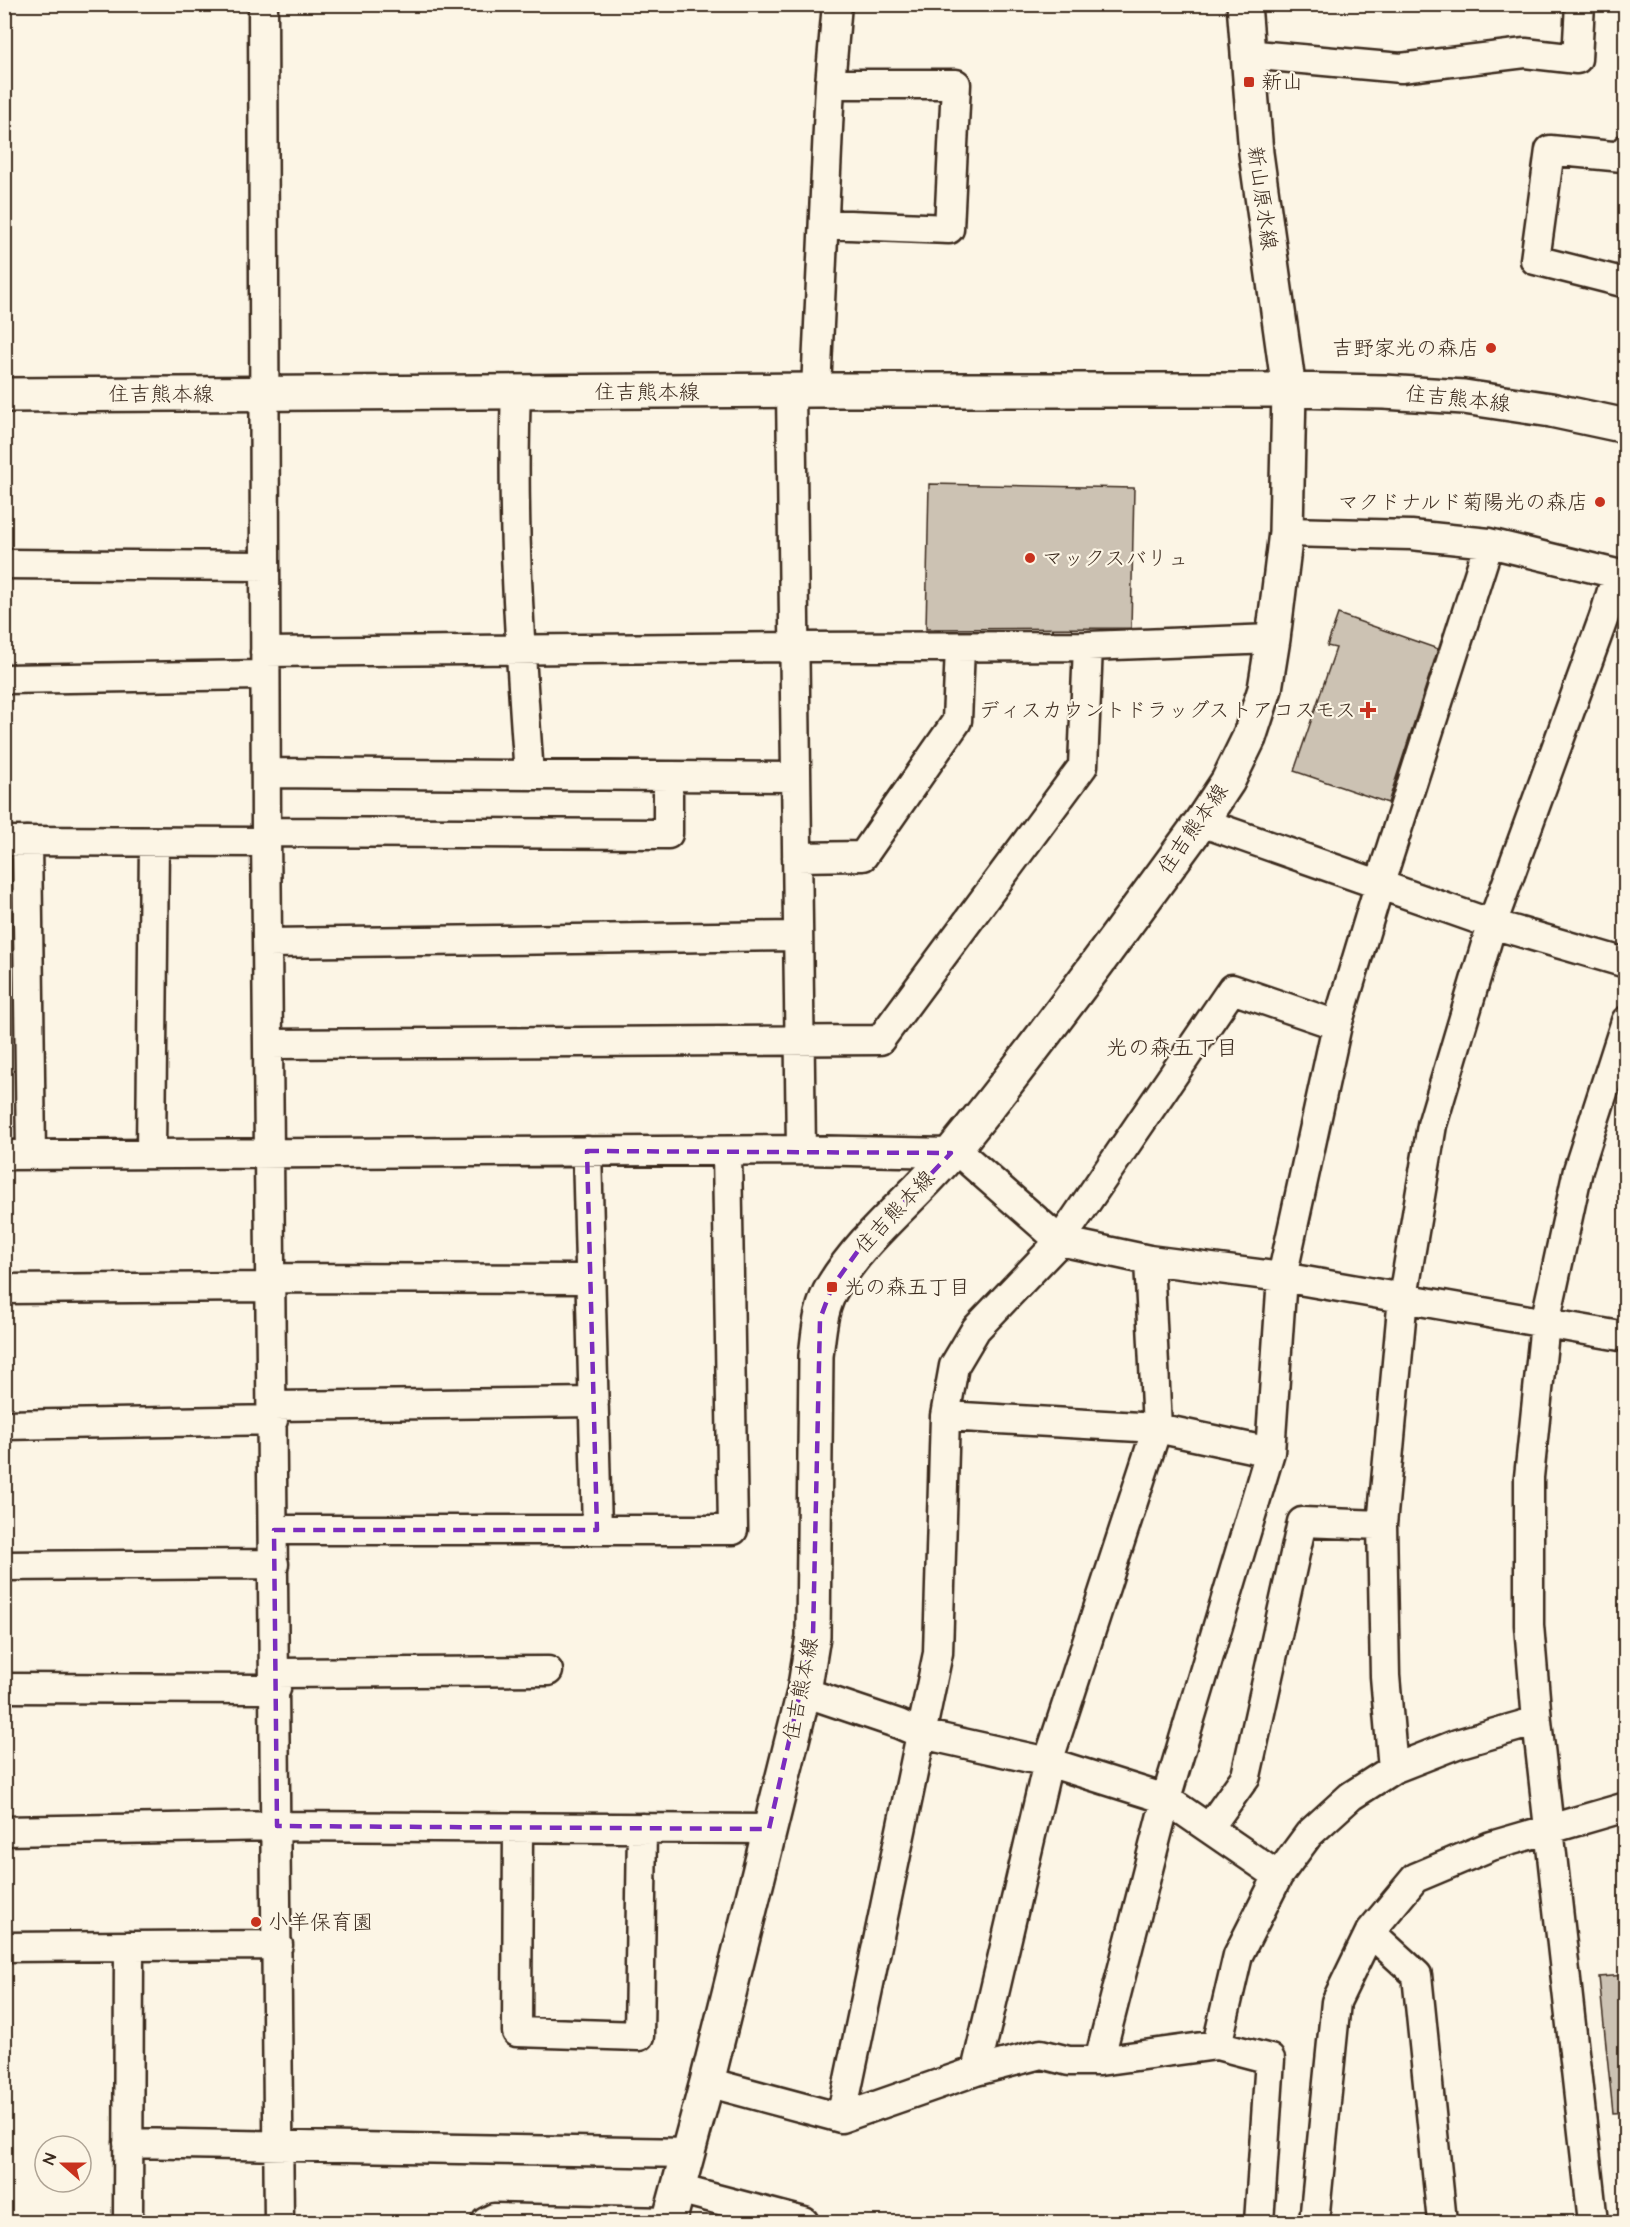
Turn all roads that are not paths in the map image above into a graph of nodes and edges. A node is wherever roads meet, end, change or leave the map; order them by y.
1 (263, 4) edge
2 (837, 4) edge
3 (1244, 4) edge
4 (1580, 4) edge
5 (1246, 54) junction
6 (830, 84) junction
7 (1626, 149) edge
8 (825, 224) junction
9 (1626, 283) edge
10 (804, 390) junction
11 (1289, 390) junction
12 (516, 392) junction
13 (266, 393) junction
14 (4, 395) edge
15 (1626, 426) edge
16 (1286, 532) junction
17 (1489, 543) junction
18 (4, 564) edge
19 (265, 566) junction
20 (1273, 639) junction
21 (1088, 646) junction
22 (794, 647) junction
23 (960, 647) junction
24 (520, 651) junction
25 (265, 664) junction
26 (4, 679) edge
27 (266, 772) junction
28 (529, 776) junction
29 (668, 777) junction
30 (796, 777) junction
31 (1201, 822) junction
32 (266, 837) junction
33 (16, 841) edge
34 (154, 842) junction
35 (797, 857) junction
36 (1378, 886) junction
37 (1491, 924) junction
38 (798, 936) junction
39 (268, 943) junction
40 (1626, 963) edge
41 (1626, 1021) edge
42 (1337, 1025) junction
43 (799, 1041) junction
44 (269, 1044) junction
45 (801, 1150) junction
46 (952, 1150) junction
47 (587, 1151) junction
48 (727, 1152) junction
49 (151, 1154) junction
50 (270, 1154) junction
51 (18, 1155) edge
52 (1060, 1241) junction
53 (1149, 1260) junction
54 (1282, 1278) junction
55 (590, 1279) junction
56 (271, 1282) junction
57 (4, 1289) edge
58 (1403, 1298) junction
59 (1545, 1323) junction
60 (1626, 1337) edge
61 (594, 1402) junction
62 (273, 1413) junction
63 (945, 1416) junction
64 (4, 1425) edge
65 (1158, 1428) junction
66 (1270, 1452) junction
67 (1382, 1525) junction
68 (274, 1530) junction
69 (597, 1530) junction
70 (274, 1564) junction
71 (4, 1566) edge
72 (548, 1671) dead end
73 (276, 1681) junction
74 (4, 1688) edge
75 (804, 1692) junction
76 (1537, 1721) junction
77 (922, 1734) junction
78 (1048, 1762) junction
79 (1393, 1769) junction
80 (1166, 1799) junction
81 (1626, 1807) edge
82 (277, 1826) junction
83 (518, 1828) junction
84 (642, 1828) junction
85 (1209, 1828) junction
86 (769, 1829) junction
87 (1550, 1829) junction
88 (4, 1831) edge
89 (1278, 1876) junction
90 (1370, 1932) junction
91 (278, 1945) junction
92 (129, 1946) junction
93 (4, 1947) edge
94 (1217, 2045) junction
95 (1099, 2061) junction
96 (976, 2071) junction
97 (707, 2082) junction
98 (841, 2118) junction
99 (128, 2144) junction
100 (279, 2146) junction
101 (688, 2153) junction
102 (678, 2189) junction
103 (128, 2223) edge
104 (279, 2223) edge
105 (486, 2223) edge
106 (669, 2223) edge
107 (804, 2223) edge
108 (1259, 2223) edge
109 (1314, 2223) edge
110 (1442, 2223) edge
111 (1593, 2223) edge

1 - 13 street
2 - 6 street
3 - 5 main road, 新山原水線
4 - 5 street
5 - 11 main road, 新山原水線
6 - 8 street
6 - 8 street
7 - 9 street
8 - 10 street
10 - 11 main road, 住吉熊本線
10 - 12 main road, 住吉熊本線
10 - 22 street
11 - 15 main road, 住吉熊本線
11 - 16 main road, 住吉熊本線
12 - 13 main road, 住吉熊本線
12 - 24 street
13 - 14 main road, 住吉熊本線
13 - 19 street
16 - 17 street
16 - 20 main road, 住吉熊本線
17 - 36 street
17 - 37 street
18 - 19 street
19 - 25 street
20 - 21 street
20 - 31 main road, 住吉熊本線
21 - 23 street
21 - 43 street
22 - 23 street
22 - 24 street
22 - 30 street
23 - 35 street
24 - 25 street
24 - 28 street
25 - 26 street
25 - 27 street
27 - 28 street
27 - 32 street
28 - 29 street
29 - 30 street
29 - 32 street
30 - 35 street
31 - 36 street
31 - 46 main road, 住吉熊本線
32 - 34 street
32 - 39 street
33 - 34 street
33 - 51 street
34 - 49 street
35 - 38 street
36 - 37 street
36 - 42 street
37 - 40 street
37 - 58 street
38 - 39 street
38 - 43 street
39 - 44 street
41 - 59 street
42 - 52 street
42 - 54 street
43 - 44 street
43 - 45 street
44 - 50 street
45 - 46 street
45 - 48 street
46 - 52 street
46 - 75 main road, 住吉熊本線
47 - 48 street
47 - 50 street
47 - 55 street
48 - 69 street
49 - 50 street
49 - 51 street
50 - 56 street
52 - 53 street
52 - 63 street
53 - 54 street
53 - 65 street
54 - 58 street
54 - 66 street
55 - 56 street
55 - 61 street
56 - 57 street
56 - 62 street
58 - 59 street
58 - 67 street
59 - 60 street
59 - 76 street
61 - 62 street
61 - 69 street
62 - 64 street
62 - 68 street
63 - 65 street
63 - 77 street
65 - 66 street
65 - 78 street
66 - 80 street
67 - 79 street
67 - 85 street
68 - 69 street
68 - 70 street
70 - 71 street
70 - 73 street
72 - 73 street
73 - 74 street
73 - 82 street
75 - 77 street
75 - 86 main road, 住吉熊本線
76 - 79 street
76 - 87 street
77 - 78 street
77 - 98 street
78 - 80 street
78 - 96 street
79 - 89 street
80 - 85 street
80 - 95 street
81 - 87 street
82 - 83 street
82 - 88 street
82 - 91 street
83 - 84 street
83 - 84 street
84 - 86 street
85 - 89 street
86 - 97 main road, 住吉熊本線
87 - 90 street
87 - 111 street
89 - 94 street
90 - 109 street
90 - 110 street
91 - 92 street
91 - 100 street
92 - 93 street
92 - 99 street
94 - 95 street
94 - 108 street
95 - 96 street
96 - 98 street
97 - 98 street
97 - 101 main road, 住吉熊本線
99 - 100 street
99 - 103 street
100 - 101 street
100 - 104 street
101 - 102 main road, 住吉熊本線
102 - 106 main road, 住吉熊本線
102 - 107 street
105 - 106 street

